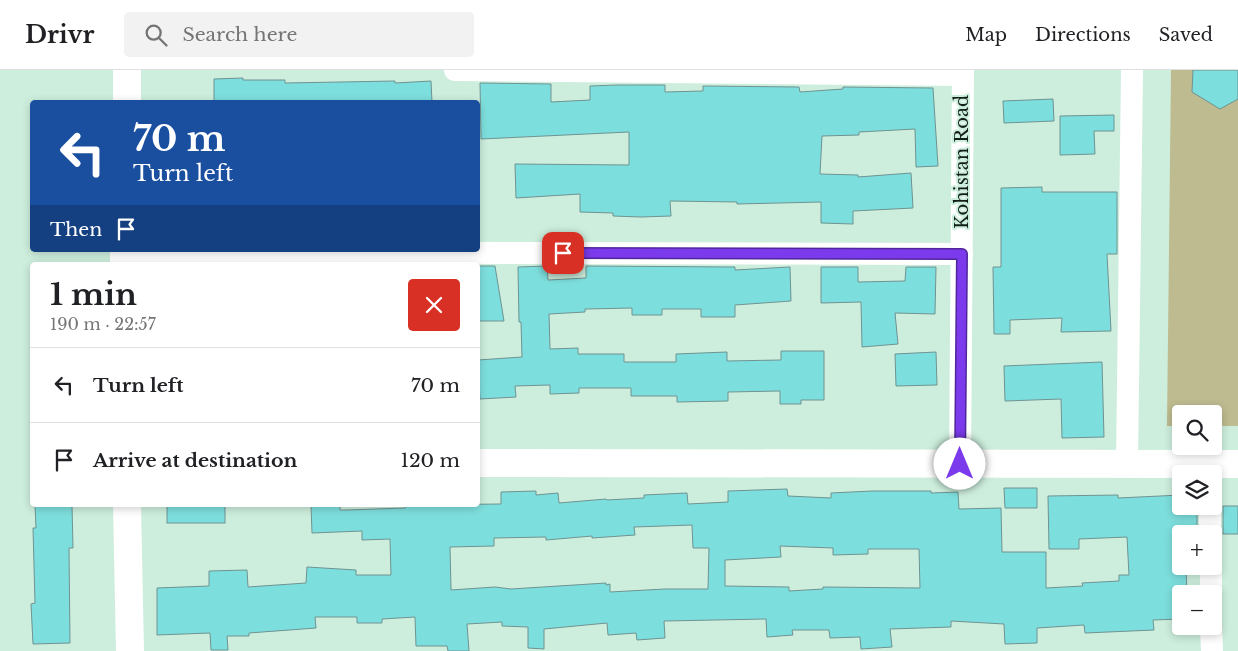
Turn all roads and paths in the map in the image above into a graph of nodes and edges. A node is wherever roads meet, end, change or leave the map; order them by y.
1 (127, 70) edge
2 (455, 70) edge
3 (1132, 70) edge
4 (963, 72) edge
5 (127, 100) edge
6 (962, 254) junction
7 (124, 256) edge
8 (480, 463) edge
9 (960, 464) junction
10 (1127, 464) junction
11 (1238, 464) edge
12 (1172, 467) edge
13 (1222, 467) edge
14 (127, 507) edge
15 (1211, 635) edge
16 (130, 651) edge
17 (1212, 651) edge

1 - 5 street
2 - 4 street
3 - 10 street
4 - 6 street, Kohistan Road
6 - 7 street
6 - 9 street, Kohistan Road
8 - 9 street
9 - 10 street
10 - 12 street
11 - 13 street
14 - 16 street
15 - 17 street

